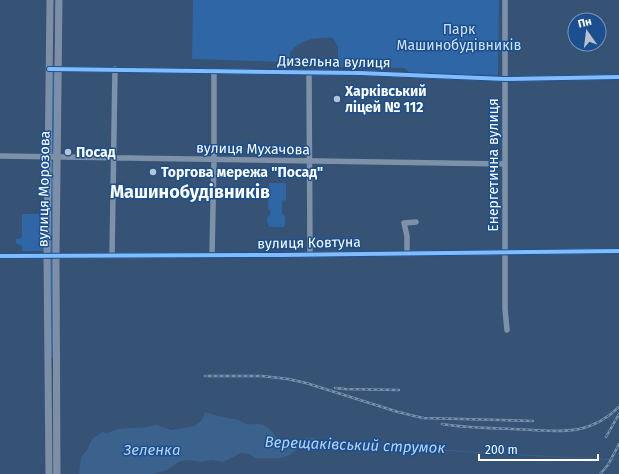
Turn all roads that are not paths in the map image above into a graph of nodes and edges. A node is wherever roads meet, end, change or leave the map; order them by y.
1 (50, 0) edge
2 (59, 0) edge
3 (505, 0) edge
4 (49, 69) junction
5 (59, 69) junction
6 (115, 69) junction
7 (214, 71) junction
8 (309, 73) junction
9 (619, 77) edge
10 (505, 79) junction
11 (0, 156) edge
12 (48, 158) junction
13 (57, 158) junction
14 (114, 159) junction
15 (214, 160) junction
16 (309, 162) junction
17 (506, 164) junction
18 (416, 222) dead end
19 (619, 251) edge
20 (407, 253) junction
21 (506, 253) junction
22 (212, 255) junction
23 (310, 255) junction
24 (0, 256) edge
25 (47, 256) junction
26 (112, 256) junction
27 (56, 257) junction
28 (506, 330) dead end
29 (49, 474) edge
30 (57, 474) edge

1 - 4 main road, вулиця Морозова
2 - 5 main road, вулиця Морозова
3 - 10 street, Енергетична вулиця
4 - 5 street, Дизельна вулиця
4 - 12 main road, вулиця Морозова
5 - 6 street, Дизельна вулиця
5 - 13 main road, вулиця Морозова
6 - 7 street, Дизельна вулиця
6 - 14 street
7 - 8 street, Дизельна вулиця
7 - 15 street
8 - 10 street, Дизельна вулиця
8 - 16 street
9 - 10 street, Дизельна вулиця
10 - 17 street, Енергетична вулиця
11 - 12 street, вулиця Мухачова
12 - 13 street, вулиця Мухачова
12 - 25 main road, вулиця Морозова
13 - 14 street, вулиця Мухачова
13 - 27 main road, вулиця Морозова
14 - 15 street, вулиця Мухачова
14 - 26 street
15 - 16 street, вулиця Мухачова
15 - 22 street
16 - 17 street, вулиця Мухачова
16 - 23 street
17 - 21 street, Енергетична вулиця
18 - 20 street
19 - 21 street, вулиця Ковтуна
20 - 21 street, вулиця Ковтуна
20 - 23 street, вулиця Ковтуна
21 - 28 street, Енергетична вулиця
22 - 23 street, вулиця Ковтуна
22 - 26 street, вулиця Ковтуна
24 - 25 street, вулиця Ковтуна
25 - 27 street, вулиця Ковтуна
25 - 29 main road, вулиця Морозова
26 - 27 street, вулиця Ковтуна
27 - 30 main road, вулиця Морозова

